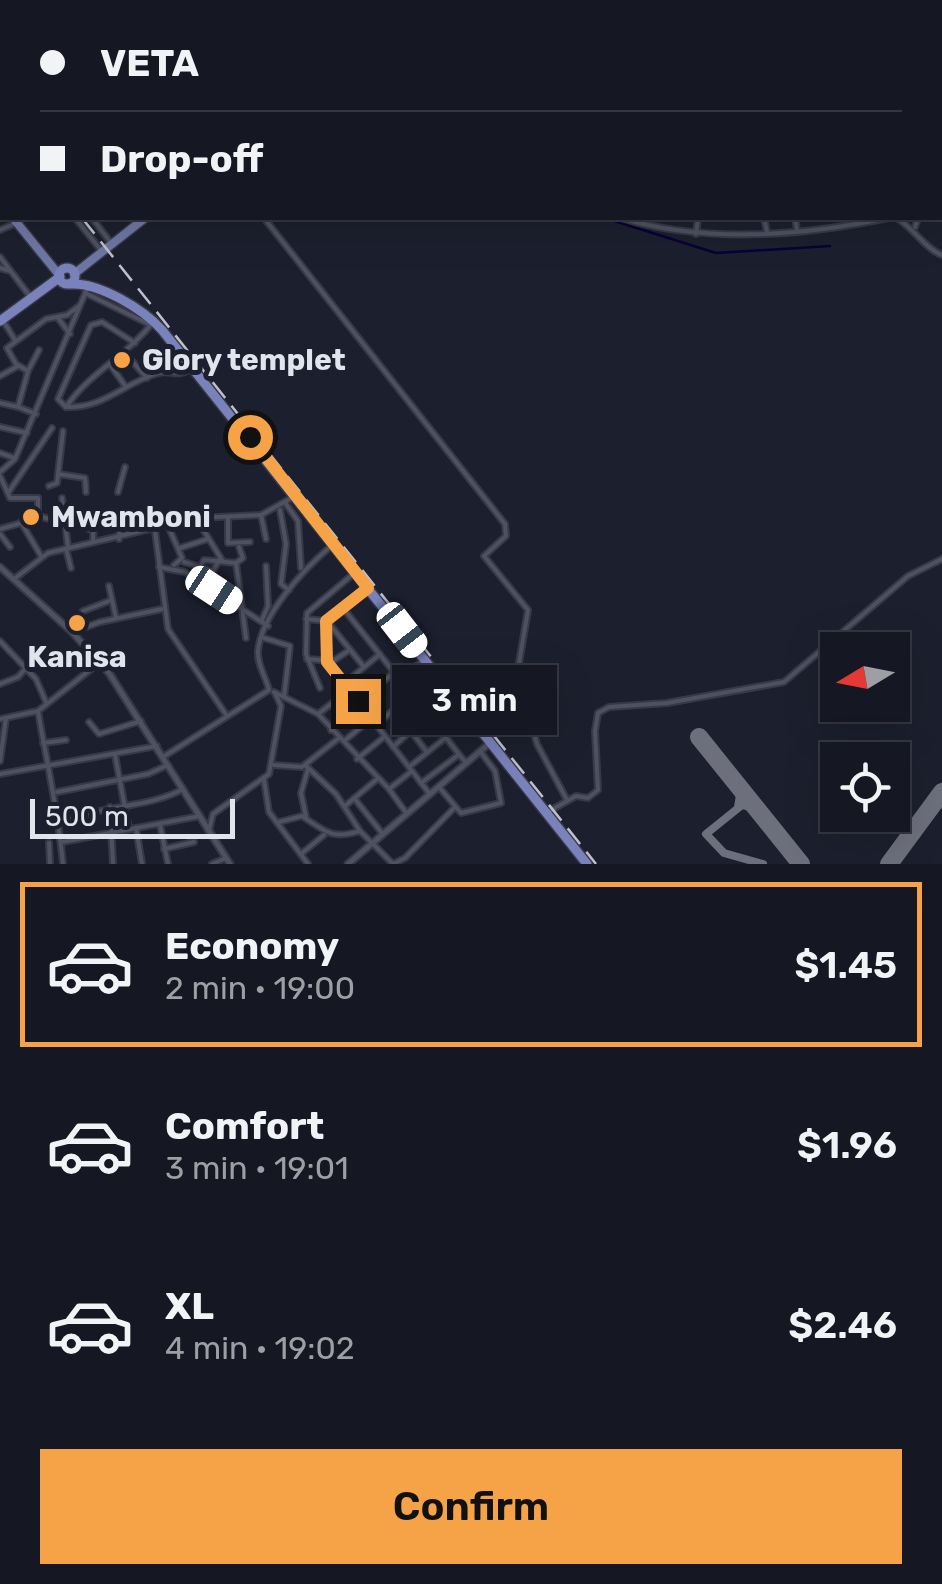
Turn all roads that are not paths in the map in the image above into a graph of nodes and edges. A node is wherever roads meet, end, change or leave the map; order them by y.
1 (15, 220) edge
2 (78, 220) edge
3 (94, 220) edge
4 (142, 220) edge
5 (266, 220) edge
6 (628, 220) edge
7 (698, 220) edge
8 (764, 220) edge
9 (795, 220) edge
10 (868, 220) edge
11 (901, 220) edge
12 (917, 220) edge
13 (915, 228) junction
14 (0, 230) edge
15 (797, 230) junction
16 (766, 232) junction
17 (696, 234) junction
18 (111, 243) junction
19 (101, 250) junction
20 (942, 255) edge
21 (0, 257) edge
22 (0, 268) edge
23 (10, 271) junction
24 (73, 278) junction
25 (32, 299) junction
26 (81, 304) junction
27 (58, 318) junction
28 (1, 319) edge
29 (153, 323) junction
30 (70, 334) junction
31 (15, 340) junction
32 (135, 343) junction
33 (7, 348) junction
34 (40, 350) dead end
35 (0, 352) edge
36 (124, 352) junction
37 (18, 366) junction
38 (110, 366) junction
39 (189, 369) junction
40 (28, 371) junction
41 (0, 376) edge
42 (147, 378) junction
43 (126, 387) junction
44 (0, 404) edge
45 (18, 406) junction
46 (66, 407) junction
47 (36, 414) junction
48 (0, 427) edge
49 (52, 428) dead end
50 (63, 430) dead end
51 (27, 433) junction
52 (0, 453) edge
53 (16, 458) junction
54 (126, 467) dead end
55 (0, 474) edge
56 (58, 474) junction
57 (49, 486) dead end
58 (86, 492) dead end
59 (118, 492) dead end
60 (8, 493) junction
61 (296, 495) junction
62 (62, 498) dead end
63 (286, 504) junction
64 (279, 509) junction
65 (94, 512) dead end
66 (121, 512) dead end
67 (261, 515) junction
68 (229, 516) junction
69 (38, 518) junction
70 (196, 518) junction
71 (21, 522) junction
72 (66, 526) junction
73 (168, 526) junction
74 (93, 530) junction
75 (0, 531) edge
76 (155, 531) junction
77 (224, 537) junction
78 (119, 538) junction
79 (208, 539) junction
80 (266, 539) dead end
81 (93, 542) junction
82 (250, 542) dead end
83 (212, 544) junction
84 (333, 544) junction
85 (238, 546) junction
86 (10, 548) dead end
87 (67, 548) junction
88 (180, 548) junction
89 (41, 556) junction
90 (942, 559) edge
91 (182, 560) junction
92 (220, 560) junction
93 (236, 563) junction
94 (160, 566) junction
95 (170, 566) junction
96 (266, 566) dead end
97 (0, 567) edge
98 (71, 568) dead end
99 (199, 569) junction
100 (303, 569) junction
101 (356, 572) junction
102 (14, 578) junction
103 (109, 586) dead end
104 (368, 588) junction
105 (288, 590) junction
106 (109, 601) junction
107 (344, 608) junction
108 (162, 609) junction
109 (84, 610) dead end
110 (245, 610) junction
111 (116, 618) junction
112 (306, 619) junction
113 (261, 621) junction
114 (326, 621) junction
115 (268, 626) junction
116 (72, 632) junction
117 (263, 636) junction
118 (246, 638) dead end
119 (0, 641) edge
120 (350, 650) junction
121 (380, 654) junction
122 (423, 658) junction
123 (307, 659) junction
124 (100, 662) junction
125 (327, 662) junction
126 (26, 666) junction
127 (364, 667) junction
128 (396, 674) junction
129 (0, 684) edge
130 (344, 684) junction
131 (320, 688) dead end
132 (349, 690) junction
133 (272, 691) junction
134 (412, 694) junction
135 (284, 697) junction
136 (46, 702) junction
137 (360, 704) junction
138 (38, 710) junction
139 (318, 714) junction
140 (227, 716) junction
141 (428, 716) junction
142 (3, 718) edge
143 (372, 719) junction
144 (140, 721) junction
145 (89, 722) dead end
146 (376, 725) junction
147 (331, 730) junction
148 (411, 731) junction
149 (385, 736) junction
150 (446, 738) junction
151 (66, 740) dead end
152 (341, 740) junction
153 (43, 742) junction
154 (491, 742) junction
155 (157, 746) junction
156 (393, 747) junction
157 (480, 751) junction
158 (427, 753) junction
159 (459, 754) junction
160 (0, 756) edge
161 (115, 756) junction
162 (163, 756) junction
163 (356, 759) junction
164 (466, 763) junction
165 (168, 765) junction
166 (272, 765) junction
167 (306, 767) junction
168 (47, 769) junction
169 (410, 769) junction
170 (0, 774) edge
171 (378, 779) junction
172 (120, 780) junction
173 (264, 780) junction
174 (421, 783) junction
175 (257, 785) junction
176 (439, 786) junction
177 (184, 789) junction
178 (389, 789) junction
179 (266, 790) junction
180 (57, 792) junction
181 (430, 794) junction
182 (354, 798) junction
183 (567, 800) junction
184 (123, 804) junction
185 (345, 806) junction
186 (455, 806) junction
187 (110, 807) junction
188 (546, 813) junction
189 (407, 814) junction
190 (200, 816) junction
191 (306, 818) junction
192 (279, 822) junction
193 (60, 824) junction
194 (160, 824) junction
195 (132, 829) junction
196 (209, 830) junction
197 (360, 831) junction
198 (113, 833) junction
199 (383, 834) junction
200 (324, 835) junction
201 (375, 841) junction
202 (61, 842) junction
203 (194, 842) dead end
204 (48, 843) dead end
205 (164, 848) junction
206 (300, 854) junction
207 (228, 861) edge
208 (50, 864) edge
209 (64, 864) edge
210 (113, 864) edge
211 (142, 864) edge
212 (168, 864) edge
213 (212, 864) edge
214 (308, 864) edge
215 (348, 864) edge
216 (587, 864) edge

1 - 14 street
1 - 24 main road
2 - 19 street
3 - 18 street
4 - 18 main road
5 - 183 street
6 - 17 street
7 - 17 street
8 - 16 street
9 - 15 street
10 - 15 street
11 - 13 street
12 - 13 street
13 - 20 street
15 - 16 street
16 - 17 street
18 - 19 main road
19 - 24 main road
21 - 23 street
22 - 23 street
23 - 25 street
24 - 25 highway
24 - 26 street
24 - 29 highway
25 - 28 highway
26 - 27 street
26 - 30 street
27 - 30 street
27 - 31 street
28 - 31 street
29 - 32 street
29 - 39 highway
30 - 47 street
31 - 33 street
32 - 36 street
32 - 46 street
33 - 35 street
33 - 37 street
34 - 40 street
36 - 38 street
36 - 42 street
37 - 40 street
37 - 41 street
38 - 43 street
38 - 46 street
39 - 42 street
39 - 61 highway
40 - 45 street
42 - 43 street
43 - 46 street
44 - 45 street
45 - 47 street
47 - 51 street
48 - 51 street
49 - 60 street
50 - 56 street
51 - 53 street
52 - 53 street
53 - 55 street
54 - 59 street
55 - 60 street
56 - 57 street
56 - 58 street
60 - 69 street
61 - 63 street
61 - 84 highway
62 - 72 street
63 - 64 street
63 - 100 street
64 - 67 street
64 - 105 street
65 - 74 street
66 - 78 street
67 - 68 street
67 - 80 street
68 - 70 street
68 - 77 street
69 - 71 street
69 - 72 street
70 - 73 street
70 - 79 street
71 - 75 street
71 - 89 street
72 - 74 street
72 - 87 street
73 - 76 street
73 - 88 street
74 - 81 street
75 - 86 street
76 - 78 street
76 - 94 street
77 - 83 street
77 - 85 street
78 - 81 street
79 - 83 street
79 - 88 street
81 - 87 street
82 - 85 street
83 - 92 street
84 - 100 street
84 - 101 highway
85 - 93 street
87 - 89 street
87 - 98 street
88 - 91 street
89 - 102 street
90 - 183 street
91 - 95 street
91 - 99 street
92 - 93 street
92 - 99 street
92 - 99 street
93 - 110 street
94 - 95 street
94 - 108 street
95 - 110 street
96 - 113 street
97 - 102 street
100 - 105 street
101 - 104 highway
101 - 112 street
102 - 116 street
103 - 106 street
104 - 107 street
104 - 122 highway
105 - 115 street
106 - 109 street
106 - 111 street
107 - 114 street
107 - 121 street
108 - 111 street
108 - 140 street
110 - 113 street
110 - 118 street
111 - 116 street
112 - 114 street
112 - 123 street
113 - 115 street
114 - 120 street
114 - 125 street
115 - 117 street
116 - 124 street
117 - 133 street
117 - 135 street
119 - 126 street
120 - 125 street
120 - 127 street
121 - 127 street
121 - 128 street
122 - 128 street
122 - 154 highway
123 - 125 street
123 - 131 street
124 - 136 street
124 - 144 street
125 - 130 street
126 - 129 street
126 - 136 street
127 - 130 street
128 - 134 street
128 - 137 street
130 - 132 street
132 - 137 street
132 - 139 street
133 - 135 street
133 - 140 street
133 - 166 street
134 - 141 street
134 - 146 street
135 - 139 street
136 - 138 street
137 - 143 street
137 - 147 street
138 - 142 street
138 - 153 street
139 - 147 street
140 - 162 street
141 - 148 street
141 - 150 street
142 - 160 street
143 - 146 street
143 - 152 street
144 - 145 street
144 - 155 street
146 - 149 street
147 - 152 street
148 - 156 street
148 - 158 street
149 - 156 street
149 - 163 street
150 - 158 street
150 - 159 street
151 - 153 street
152 - 163 street
152 - 167 street
153 - 168 street
154 - 157 street
154 - 188 highway
155 - 161 street
155 - 162 street
156 - 169 street
157 - 164 street
157 - 186 street
158 - 169 street
159 - 164 street
159 - 174 street
161 - 168 street
161 - 172 street
162 - 165 street
163 - 171 street
164 - 176 street
165 - 172 street
165 - 177 street
166 - 167 street
166 - 173 street
167 - 185 street
167 - 191 street
168 - 170 street
168 - 180 street
169 - 174 street
169 - 178 street
171 - 178 street
171 - 182 street
172 - 180 street
172 - 184 street
173 - 175 street
173 - 179 street
174 - 181 street
175 - 179 street
175 - 196 street
176 - 181 street
176 - 186 street
177 - 184 street
177 - 190 street
178 - 189 street
179 - 192 street
180 - 193 street
181 - 189 street
182 - 185 street
182 - 199 street
183 - 188 street
184 - 187 street
184 - 195 street
185 - 197 street
186 - 201 street
187 - 193 street
187 - 198 street
188 - 216 highway
189 - 199 street
190 - 194 street
190 - 196 street
191 - 192 street
191 - 200 street
192 - 206 street
193 - 202 street
194 - 195 street
194 - 205 street
195 - 198 street
195 - 211 street
196 - 207 street
197 - 200 street
197 - 201 street
198 - 202 street
198 - 210 street
199 - 201 street
200 - 206 street
201 - 215 street
202 - 209 street
203 - 205 street
204 - 208 street
205 - 212 street
206 - 214 street
207 - 213 street

